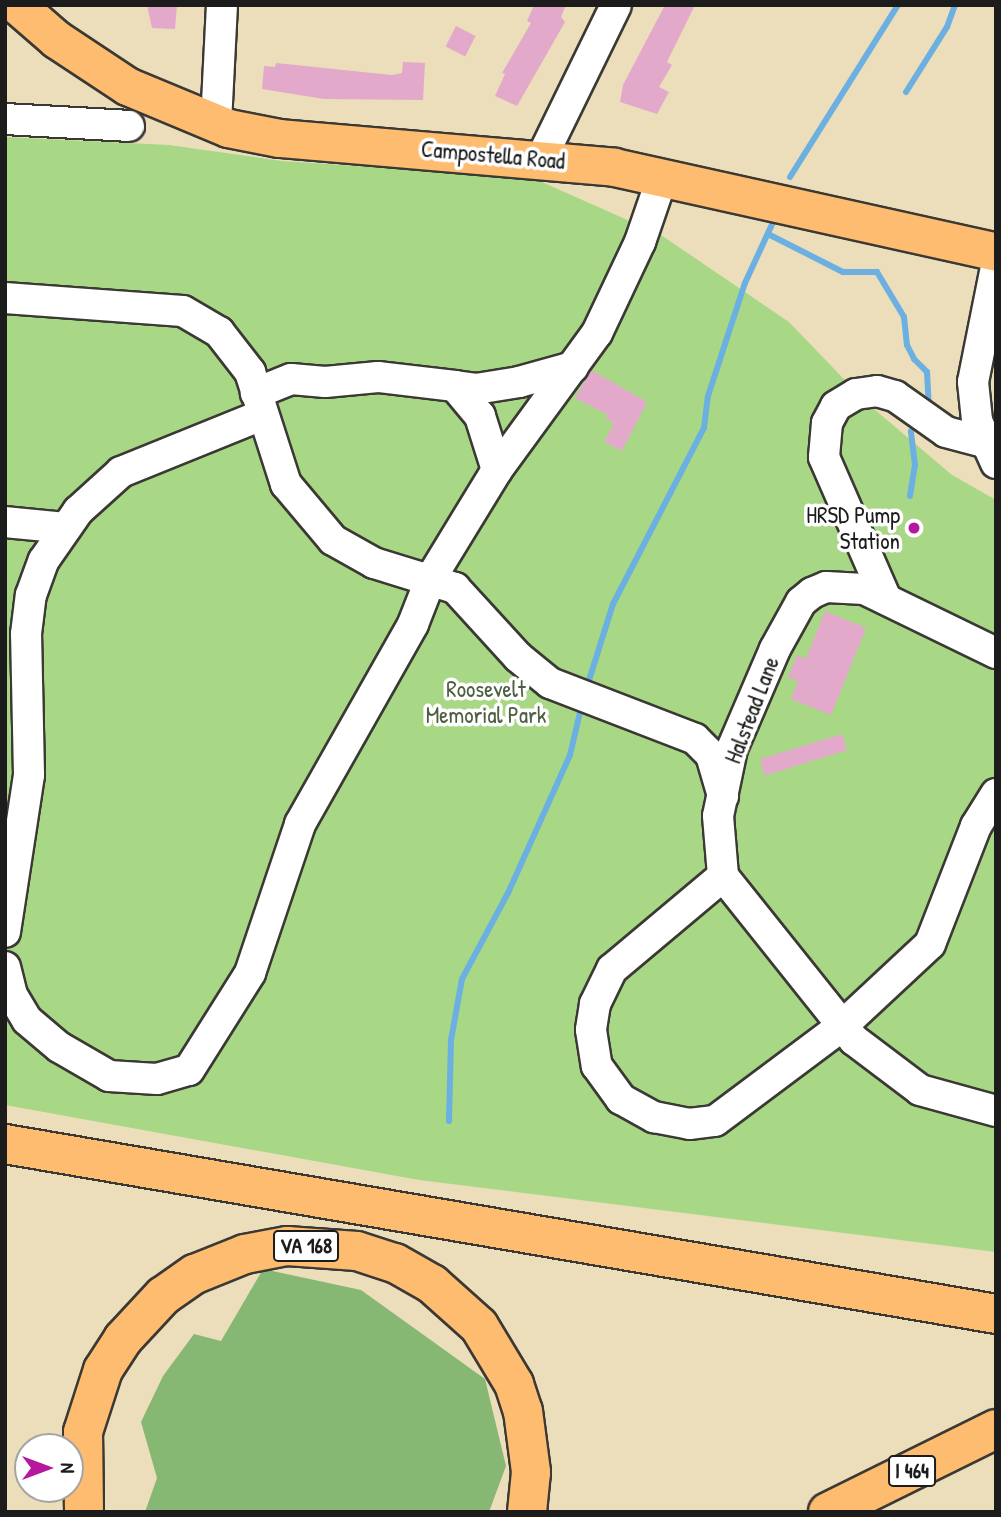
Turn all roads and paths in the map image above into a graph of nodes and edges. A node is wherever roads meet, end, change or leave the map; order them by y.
1 (17, 5) edge
2 (222, 5) edge
3 (616, 5) edge
4 (5, 119) edge
5 (216, 123) junction
6 (129, 126) dead end
7 (541, 159) junction
8 (662, 178) junction
9 (996, 252) edge
10 (996, 267) edge
11 (5, 298) edge
12 (573, 367) junction
13 (455, 386) junction
14 (259, 404) junction
15 (990, 452) edge
16 (497, 470) junction
17 (5, 522) edge
18 (66, 528) junction
19 (431, 578) junction
20 (886, 599) junction
21 (996, 653) edge
22 (743, 725) junction
23 (695, 739) junction
24 (996, 794) edge
25 (723, 796) junction
26 (723, 876) junction
27 (5, 932) edge
28 (5, 967) edge
29 (12, 1011) edge
30 (842, 1027) junction
31 (996, 1111) edge
32 (5, 1144) edge
33 (996, 1314) edge
34 (996, 1429) edge
35 (84, 1512) edge
36 (527, 1512) edge
37 (828, 1512) edge

1 - 5 main road, Campostella Road
2 - 5 street
3 - 7 street
4 - 6 street
5 - 7 main road, Campostella Road
7 - 8 main road, Campostella Road
8 - 9 main road, Campostella Road
8 - 12 street
10 - 15 street
11 - 14 street
12 - 13 street
12 - 16 street
13 - 14 street
13 - 16 street
14 - 18 street
14 - 19 street
15 - 20 street
16 - 19 street
17 - 18 street
18 - 27 street
19 - 23 street
19 - 29 street
20 - 21 street, Halstead Lane
20 - 22 street, Halstead Lane
22 - 23 street
22 - 25 street, Halstead Lane
23 - 25 street
24 - 30 street
25 - 26 street, Halstead Lane
26 - 30 street
26 - 30 street
28 - 29 street
30 - 31 street
32 - 33 highway
34 - 37 highway, I 464
35 - 36 highway, VA 168

